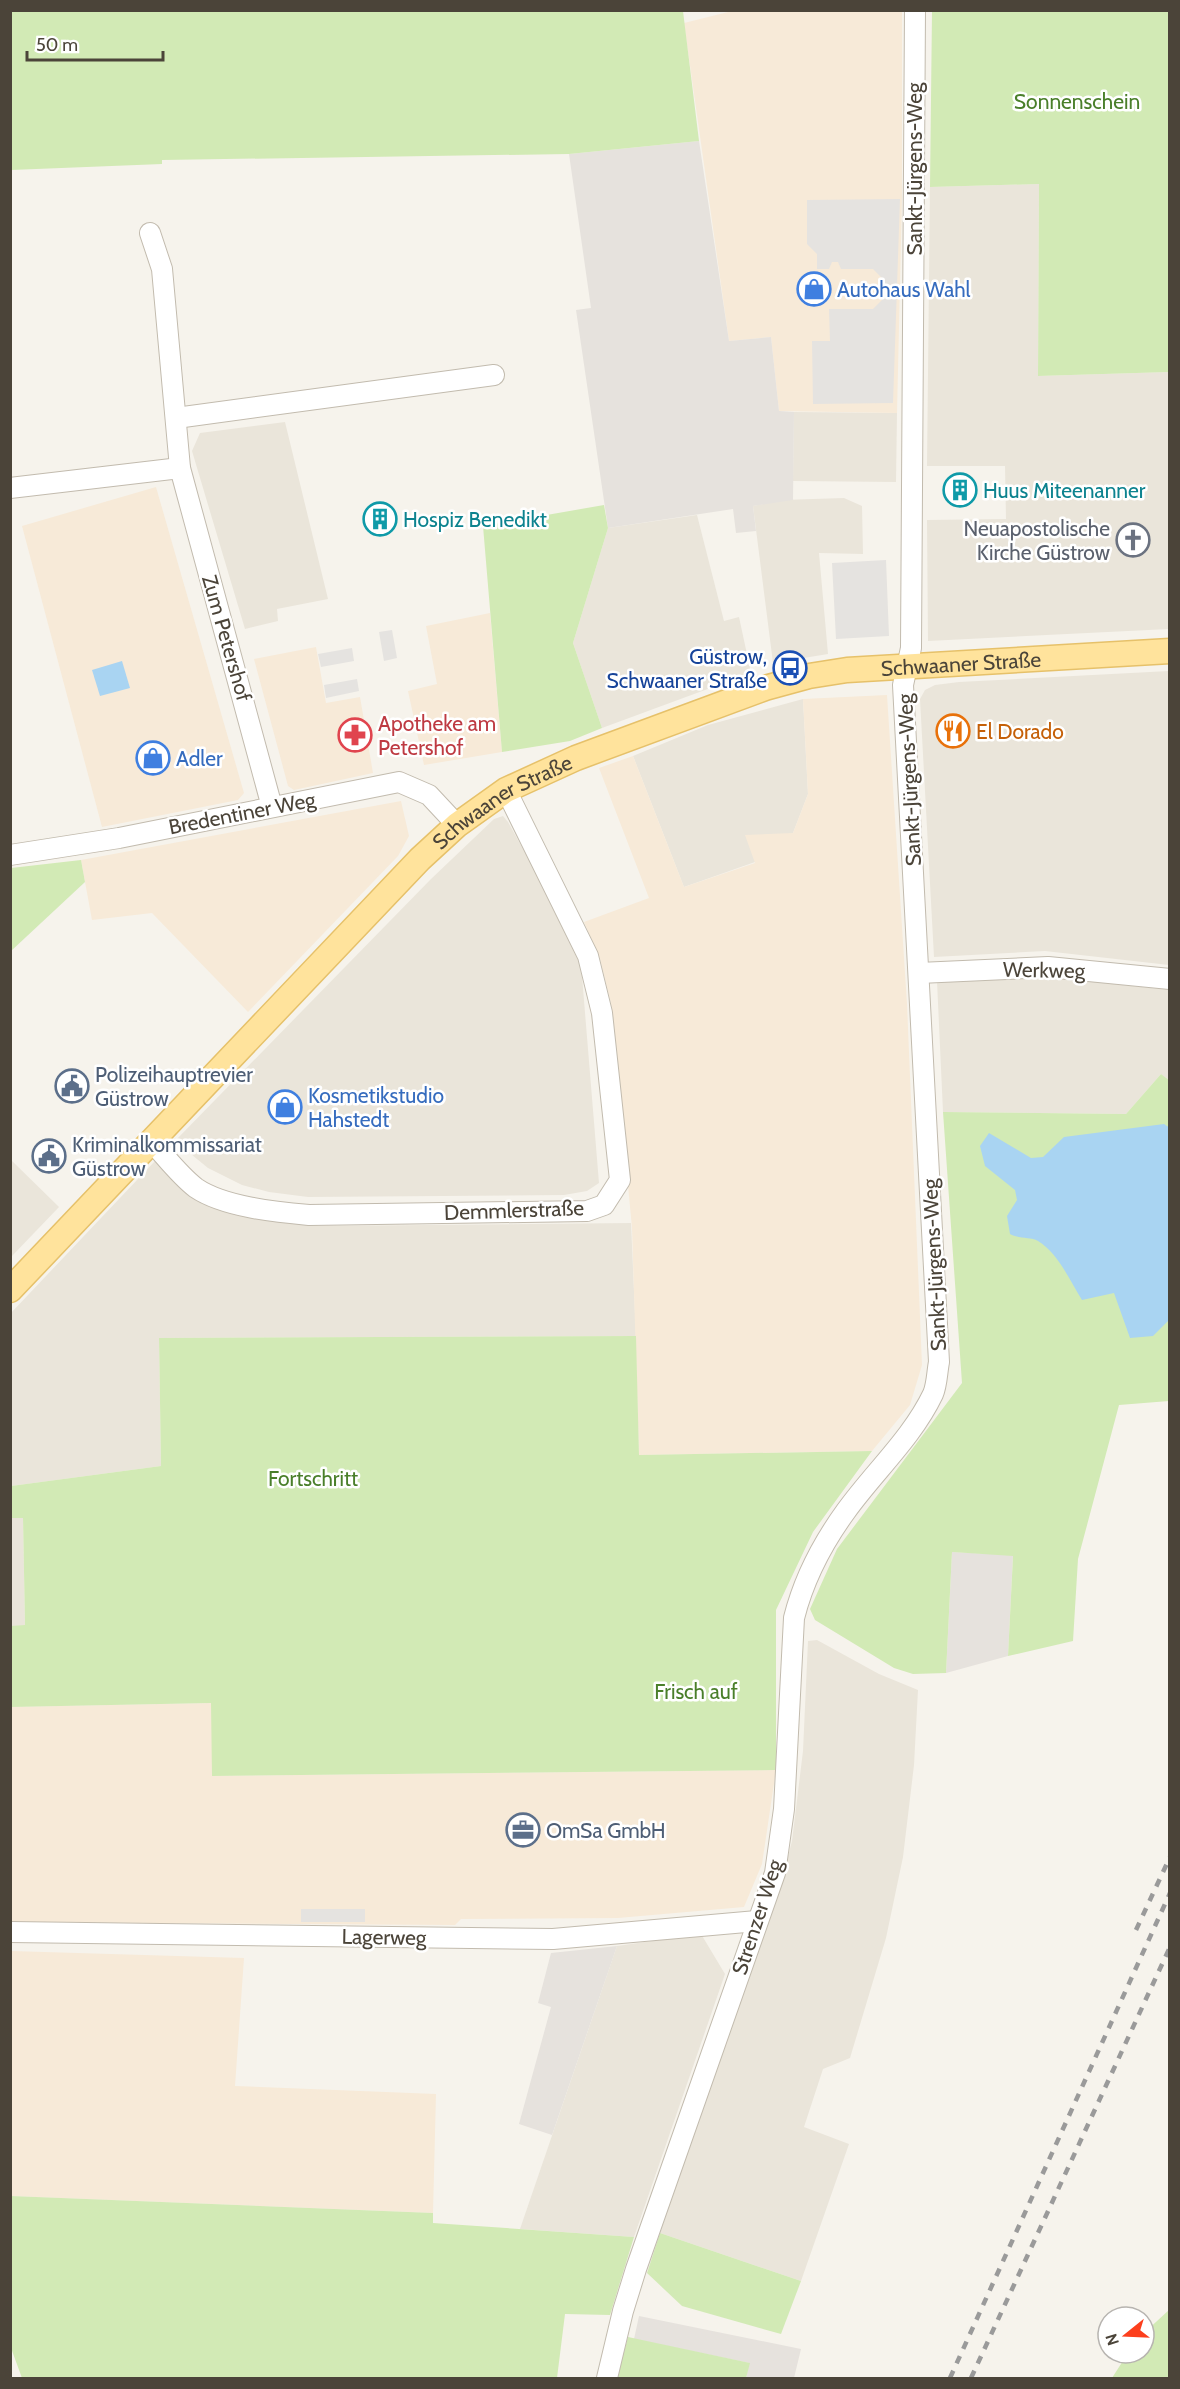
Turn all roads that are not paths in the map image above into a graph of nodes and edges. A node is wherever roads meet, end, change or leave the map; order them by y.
1 (915, 10) edge
2 (150, 233) dead end
3 (494, 375) dead end
4 (177, 418) junction
5 (180, 468) junction
6 (10, 488) edge
7 (1170, 651) edge
8 (907, 666) junction
9 (506, 790) junction
10 (272, 807) junction
11 (457, 825) junction
12 (10, 855) edge
13 (919, 973) junction
14 (1170, 979) edge
15 (151, 1141) junction
16 (10, 1290) edge
17 (886, 1462) joint
18 (757, 1921) junction
19 (10, 1932) edge
20 (607, 2379) edge

1 - 8 street, Sankt-Jürgens-Weg
2 - 4 street, Zum Petershof
3 - 4 street
4 - 5 street, Zum Petershof
5 - 6 street
5 - 10 street, Zum Petershof
7 - 8 main road, Schwaaner Straße
8 - 9 main road, Schwaaner Straße
8 - 13 street, Sankt-Jürgens-Weg
9 - 11 main road, Schwaaner Straße
9 - 15 street, Demmlerstraße
10 - 11 street, Bredentiner Weg
10 - 12 street, Bredentiner Weg
11 - 15 main road, Schwaaner Straße
13 - 14 street, Werkweg
13 - 17 street, Sankt-Jürgens-Weg
15 - 16 main road, Schwaaner Straße
17 - 18 street, Strenzer Weg
18 - 19 street, Lagerweg
18 - 20 street, Strenzer Weg

